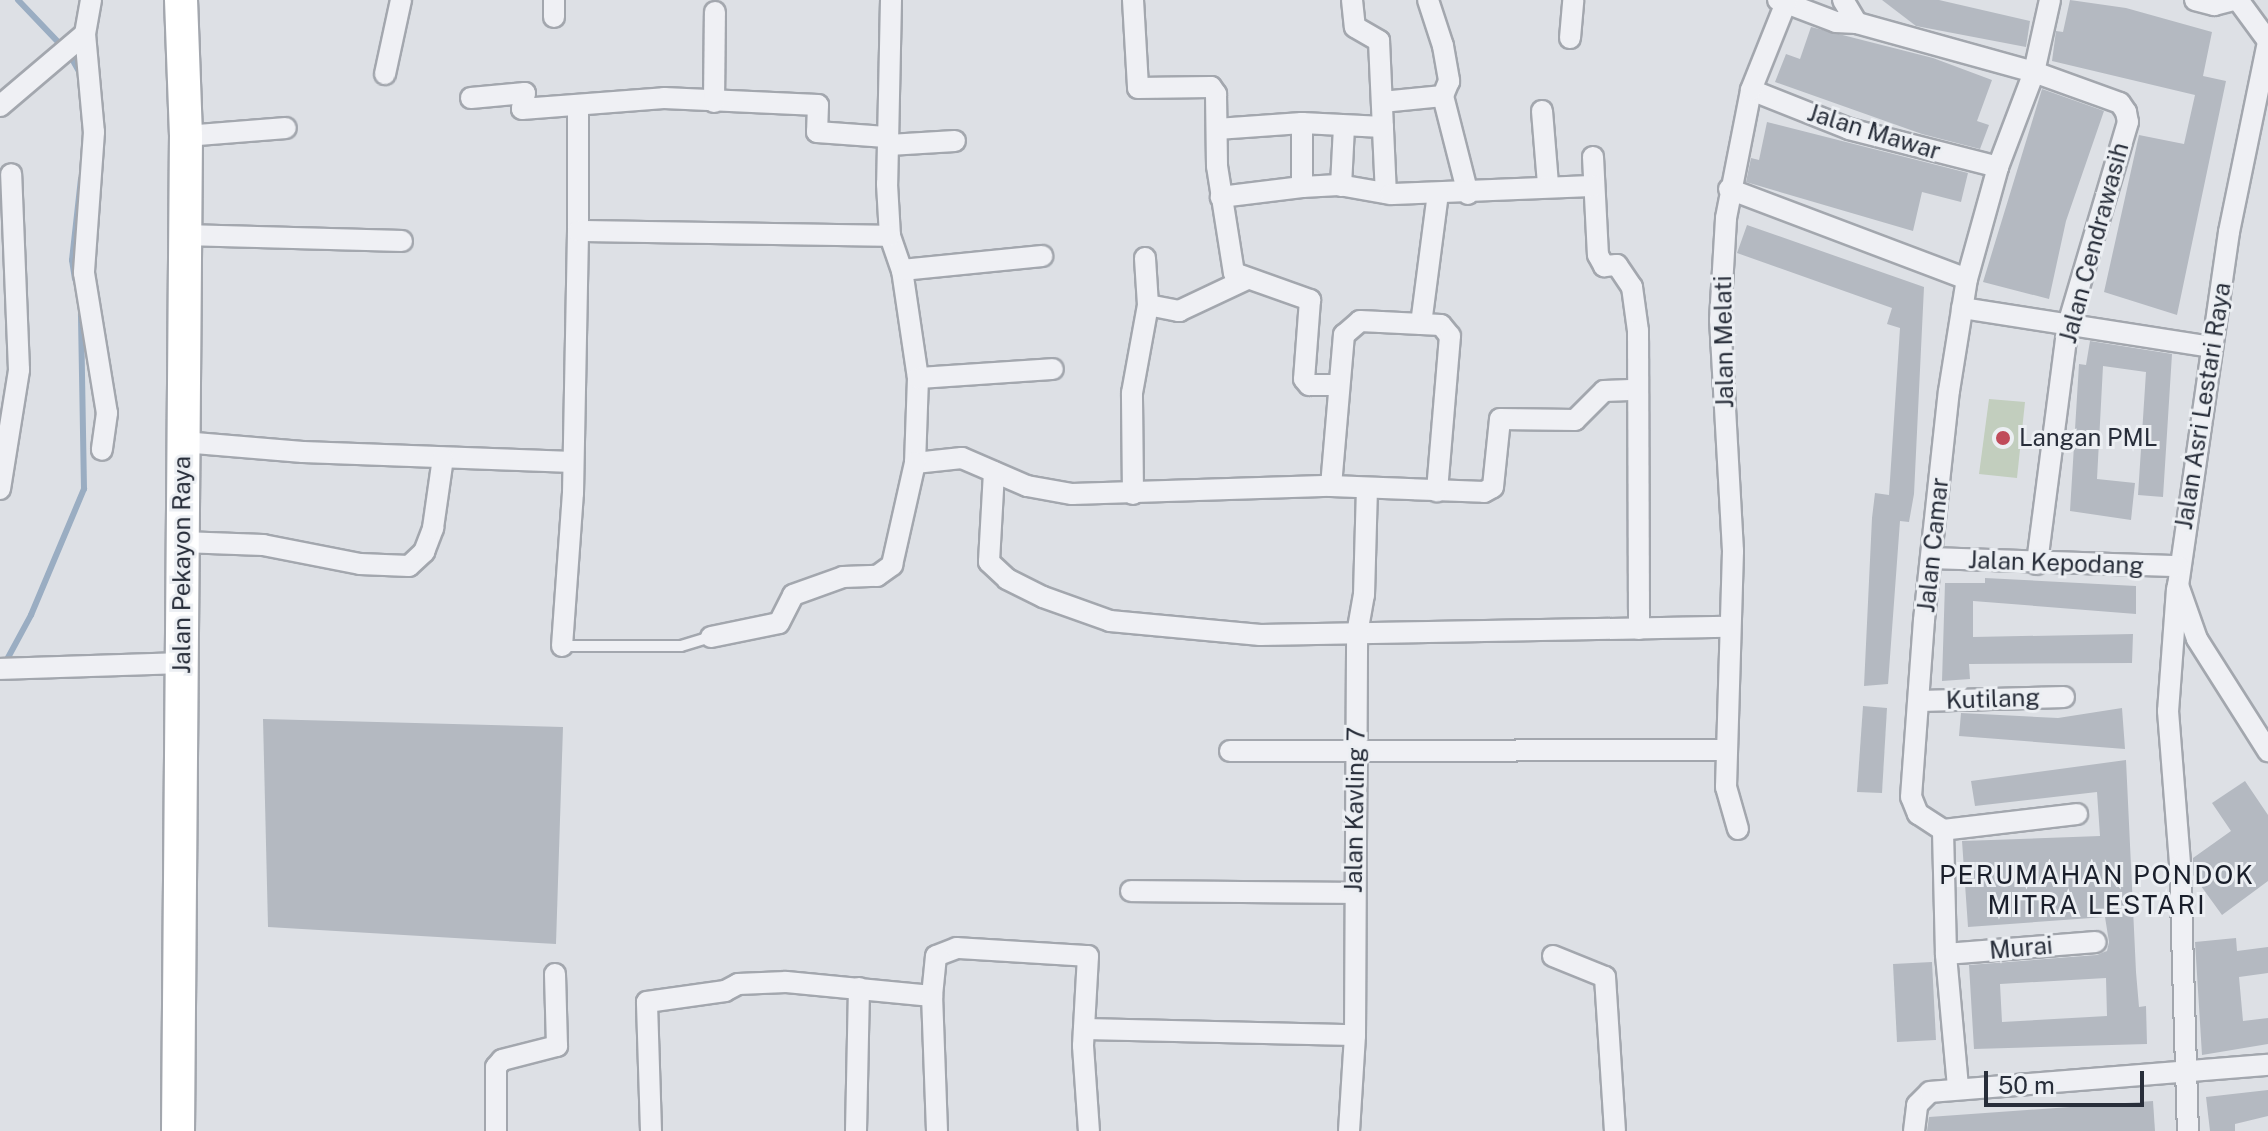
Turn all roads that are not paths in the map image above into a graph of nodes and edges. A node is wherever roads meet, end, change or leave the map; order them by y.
1 (91, 0) edge
2 (181, 0) edge
3 (401, 0) edge
4 (891, 0) edge
5 (1133, 0) edge
6 (1352, 0) edge
7 (1428, 0) edge
8 (1573, 0) edge
9 (1778, 0) edge
10 (1787, 0) edge
11 (1843, 0) edge
12 (2050, 0) edge
13 (2195, 0) edge
14 (2236, 0) edge
15 (715, 12) dead end
16 (1857, 23) junction
17 (85, 34) junction
18 (1570, 38) dead end
19 (2268, 42) edge
20 (2034, 72) junction
21 (385, 74) dead end
22 (1751, 90) junction
23 (1443, 96) junction
24 (471, 98) dead end
25 (714, 102) junction
26 (1382, 102) junction
27 (578, 105) junction
28 (0, 106) edge
29 (1542, 111) dead end
30 (1302, 123) junction
31 (1344, 126) junction
32 (1383, 127) junction
33 (286, 128) dead end
34 (1217, 129) junction
35 (186, 136) junction
36 (888, 141) junction
37 (955, 141) dead end
38 (1593, 157) dead end
39 (1998, 167) junction
40 (11, 174) dead end
41 (1548, 184) junction
42 (1341, 186) junction
43 (1594, 186) junction
44 (1302, 187) junction
45 (1729, 189) junction
46 (1386, 193) junction
47 (1438, 193) junction
48 (1468, 194) junction
49 (1221, 197) junction
50 (578, 231) junction
51 (185, 235) junction
52 (890, 236) junction
53 (402, 241) dead end
54 (1042, 256) dead end
55 (1145, 258) dead end
56 (902, 270) junction
57 (1967, 279) junction
58 (1245, 280) junction
59 (1148, 305) junction
60 (1962, 308) junction
61 (1421, 324) junction
62 (2068, 324) junction
63 (2212, 347) junction
64 (1053, 369) dead end
65 (918, 378) junction
66 (1339, 385) junction
67 (1637, 390) junction
68 (183, 442) junction
69 (102, 450) dead end
70 (443, 458) junction
71 (573, 462) junction
72 (915, 463) junction
73 (994, 472) junction
74 (1331, 486) junction
75 (0, 489) edge
76 (1367, 489) junction
77 (1437, 491) junction
78 (1133, 494) junction
79 (182, 542) junction
80 (1933, 558) junction
81 (2037, 564) junction
82 (2178, 575) junction
83 (1727, 627) junction
84 (1639, 629) junction
85 (1357, 634) junction
86 (711, 637) joint
87 (562, 646) joint
88 (181, 663) junction
89 (0, 669) edge
90 (2064, 697) dead end
91 (1921, 701) junction
92 (1356, 747) junction
93 (1726, 750) junction
94 (1230, 751) dead end
95 (2268, 751) edge
96 (2077, 814) dead end
97 (1738, 829) dead end
98 (1943, 830) junction
99 (1131, 891) dead end
100 (1353, 893) junction
101 (2096, 942) dead end
102 (1946, 954) junction
103 (1553, 956) dead end
104 (555, 974) dead end
105 (859, 988) junction
106 (932, 996) junction
107 (1084, 1029) junction
108 (1355, 1035) junction
109 (2268, 1065) edge
110 (2184, 1072) junction
111 (1958, 1087) junction
112 (1914, 1126) edge
113 (178, 1131) edge
114 (496, 1131) edge
115 (651, 1131) edge
116 (856, 1131) edge
117 (937, 1131) edge
118 (1089, 1131) edge
119 (1349, 1131) edge
120 (1615, 1131) edge
121 (2188, 1131) edge

1 - 17 street
2 - 35 main road, Jalan Pekayon Raya
3 - 21 street
4 - 36 street
5 - 34 street
6 - 26 street
7 - 23 street
8 - 18 street
9 - 10 street, Jalan Cendrawasih
10 - 16 street, Jalan Cendrawasih
10 - 22 street, Jalan Melati
11 - 16 street
12 - 20 street, Jalan Camar
13 - 14 street, Jalan Asri Lestari Raya
14 - 19 street, Jalan Asri Lestari Raya
15 - 25 street
16 - 20 street, Jalan Cendrawasih
17 - 28 street
17 - 69 street
19 - 63 street, Jalan Asri Lestari Raya
20 - 39 street, Jalan Camar
20 - 62 street, Jalan Cendrawasih
22 - 39 street, Jalan Mawar
22 - 45 street, Jalan Melati
23 - 26 street
23 - 48 street
24 - 27 street
25 - 27 street
25 - 36 street
26 - 32 street
27 - 50 street
29 - 41 street
30 - 31 street
30 - 34 street
30 - 44 street
31 - 32 street
31 - 42 street
32 - 46 street
33 - 35 street
34 - 49 street
35 - 51 main road, Jalan Pekayon Raya
36 - 37 street
36 - 52 street
38 - 43 street
39 - 57 street, Jalan Camar
40 - 75 street
41 - 43 street
41 - 48 street
42 - 44 street
42 - 46 street
43 - 67 street
44 - 49 street
45 - 57 street
45 - 83 street, Jalan Melati
46 - 47 street
47 - 48 street
47 - 61 street
49 - 58 street
50 - 52 street
50 - 71 street
51 - 53 street
51 - 68 main road, Jalan Pekayon Raya
52 - 56 street
54 - 56 street
55 - 59 street
56 - 65 street
57 - 60 street, Jalan Camar
58 - 59 street
58 - 66 street
59 - 78 street
60 - 62 street
60 - 80 street, Jalan Camar
61 - 66 street
61 - 77 street
62 - 63 street
62 - 81 street, Jalan Cendrawasih
63 - 82 street, Jalan Asri Lestari Raya
64 - 65 street
65 - 72 street
66 - 74 street
67 - 77 street
67 - 84 street
68 - 70 street
68 - 79 main road, Jalan Pekayon Raya
70 - 71 street
70 - 79 street
71 - 87 street
72 - 73 street
72 - 86 street
73 - 78 street
73 - 85 street
74 - 76 street
74 - 78 street
76 - 77 street
76 - 85 street, Jalan Kavling 7
79 - 88 main road, Jalan Pekayon Raya
80 - 81 street, Jalan Kepodang
80 - 91 street, Jalan Camar
81 - 82 street, Jalan Kepodang
82 - 95 street, Jalan Asri Lestari Raya
82 - 110 street
83 - 84 street
83 - 93 street, Jalan Melati
84 - 85 street
85 - 92 street, Jalan Kavling 7
86 - 87 lane
88 - 89 street
88 - 113 main road, Jalan Pekayon Raya
90 - 91 street, Kutilang
91 - 98 street, Jalan Camar
92 - 93 street
92 - 94 street
92 - 100 street, Jalan Kavling 7
93 - 97 street, Jalan Melati
96 - 98 street
98 - 102 street
99 - 100 street
100 - 108 street, Jalan Kavling 7
101 - 102 street, Murai
102 - 111 street
103 - 120 street
104 - 114 street
105 - 106 street
105 - 115 street
105 - 116 street
106 - 107 street
106 - 117 street
107 - 108 street
107 - 118 street
108 - 119 street, Jalan Kavling 7
109 - 110 street
110 - 111 street
110 - 121 street
111 - 112 street

